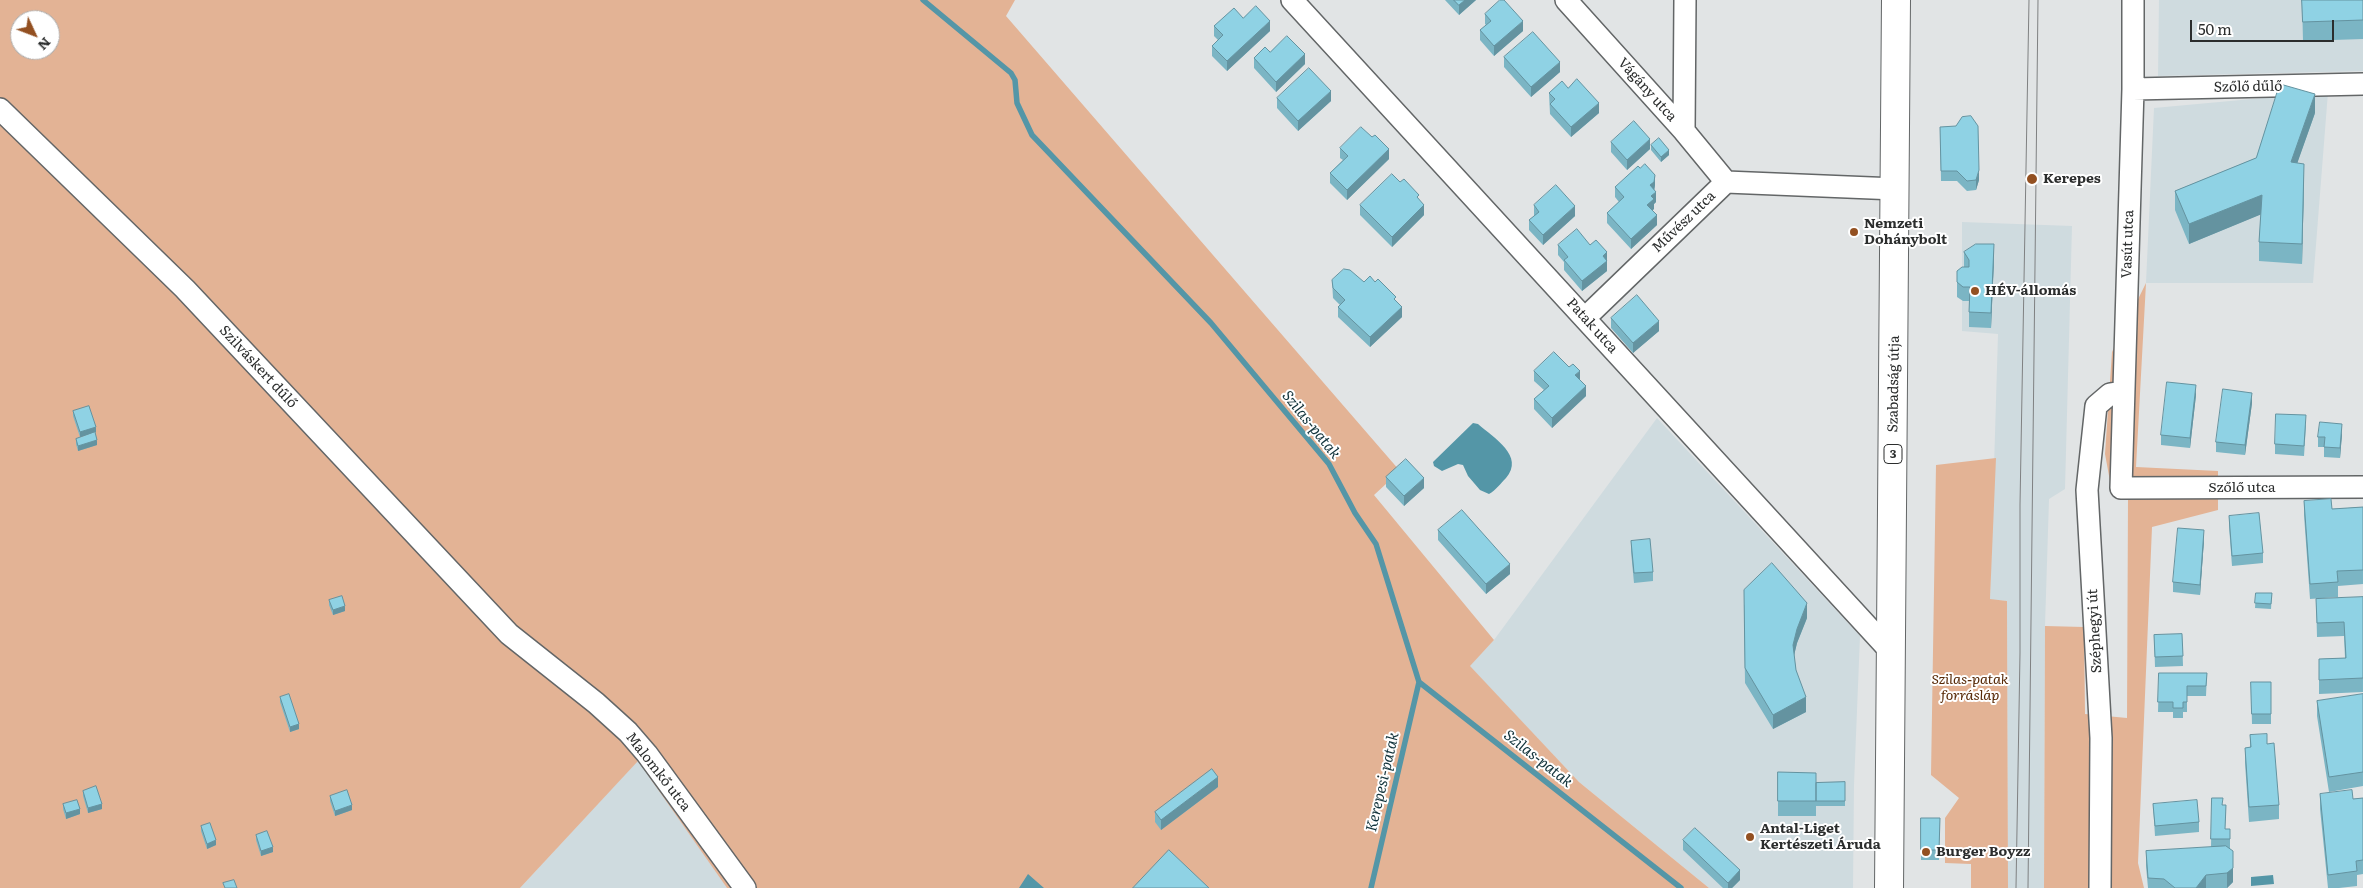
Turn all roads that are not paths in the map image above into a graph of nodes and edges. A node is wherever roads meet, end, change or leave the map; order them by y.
1 (1292, 0) edge
2 (1566, 0) edge
3 (1685, 0) edge
4 (1896, 0) edge
5 (2133, 0) edge
6 (2363, 84) edge
7 (2133, 89) junction
8 (0, 109) edge
9 (1684, 132) junction
10 (1726, 182) junction
11 (1896, 189) junction
12 (1585, 318) junction
13 (2122, 392) junction
14 (2363, 487) edge
15 (2121, 488) joint
16 (509, 634) joint
17 (1892, 653) junction
18 (745, 888) edge
19 (1890, 888) edge
20 (2100, 888) edge

1 - 12 street, Patak utca
2 - 9 street, Vágány utca
3 - 9 street
4 - 11 main road, Szabadság útja / 3
5 - 7 street, Vasút utca
6 - 7 street, Szőlő dűlő
7 - 13 street, Vasút utca
8 - 16 street, Szilváskert dűlő
9 - 10 street, Vágány utca
10 - 11 street, Művész utca
10 - 12 street, Művész utca
11 - 17 main road, Szabadság útja / 3
12 - 17 street, Patak utca
13 - 15 street, Vasút utca
13 - 20 street, Széphegyi út
14 - 15 street, Szőlő utca
16 - 18 street, Malomkő utca
17 - 19 main road, Szabadság útja / 3

